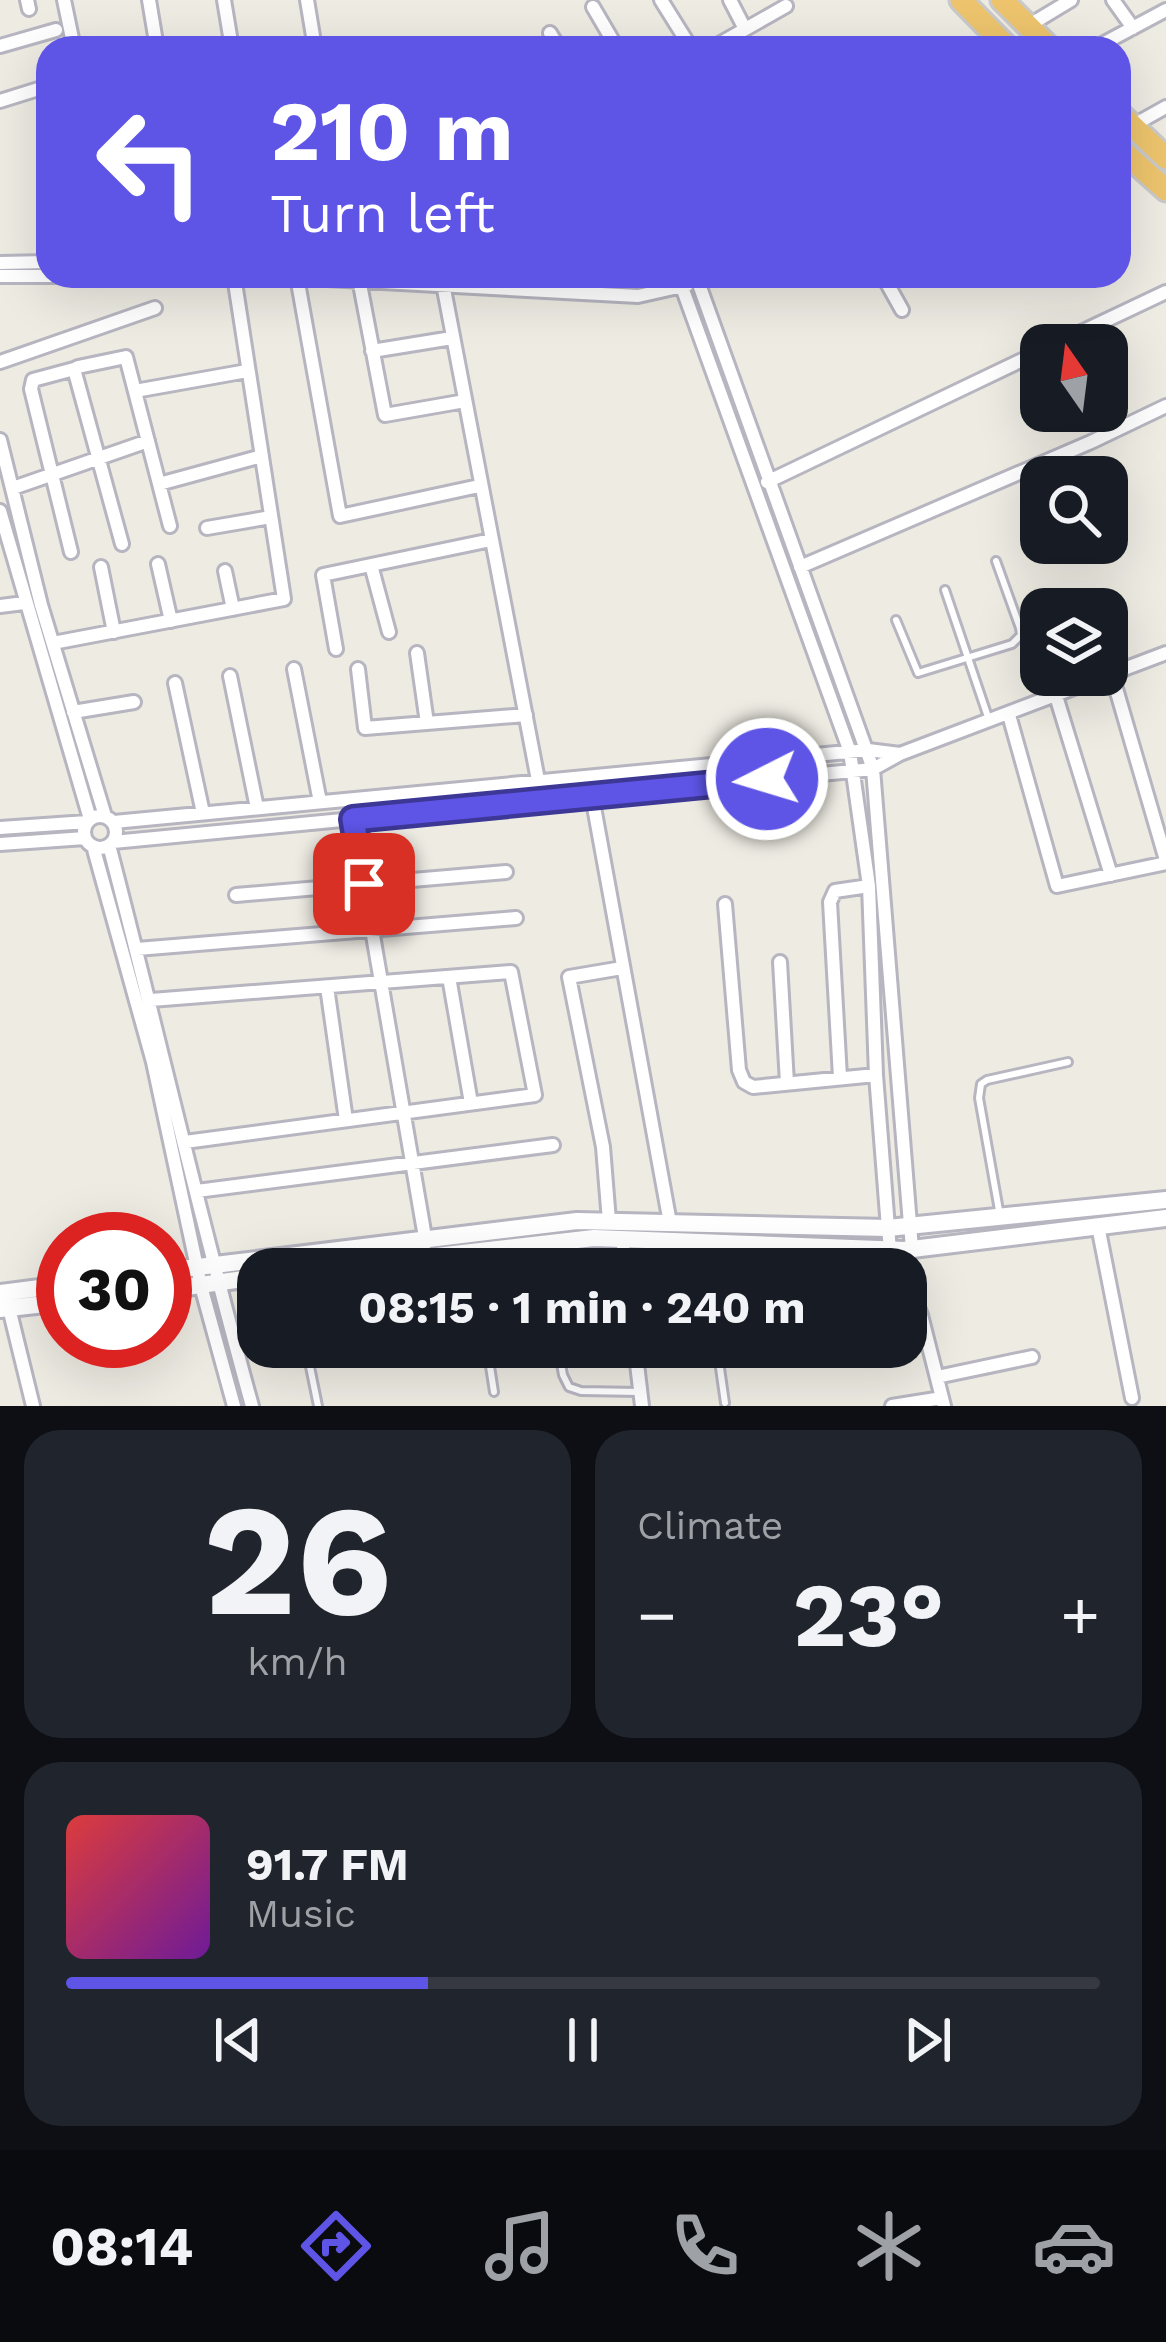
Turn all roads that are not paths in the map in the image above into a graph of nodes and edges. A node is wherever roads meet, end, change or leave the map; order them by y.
1 (64, 0) edge
2 (149, 0) edge
3 (224, 0) edge
4 (307, 0) edge
5 (661, 0) edge
6 (730, 0) edge
7 (961, 0) edge
8 (1002, 0) edge
9 (1071, 0) edge
10 (1113, 0) edge
11 (786, 6) dead end
12 (593, 7) dead end
13 (1166, 10) edge
14 (1028, 26) junction
15 (1133, 28) junction
16 (746, 29) junction
17 (56, 30) dead end
18 (550, 33) dead end
19 (72, 36) edge
20 (155, 36) edge
21 (230, 36) edge
22 (313, 36) edge
23 (552, 36) edge
24 (610, 36) edge
25 (684, 36) edge
26 (733, 36) edge
27 (996, 36) edge
28 (1038, 36) edge
29 (1118, 36) edge
30 (0, 46) edge
31 (36, 90) edge
32 (0, 101) edge
33 (1166, 107) edge
34 (1131, 118) edge
35 (1131, 125) edge
36 (1166, 158) edge
37 (1131, 159) edge
38 (1166, 190) edge
39 (36, 262) edge
40 (0, 263) edge
41 (0, 276) edge
42 (36, 276) edge
43 (236, 288) edge
44 (299, 288) edge
45 (361, 288) edge
46 (443, 288) edge
47 (507, 288) edge
48 (661, 288) edge
49 (683, 288) edge
50 (703, 288) edge
51 (890, 288) edge
52 (1166, 292) edge
53 (154, 308) dead end
54 (902, 310) dead end
55 (1098, 324) edge
56 (452, 338) junction
57 (372, 351) junction
58 (1020, 361) edge
59 (0, 362) edge
60 (74, 369) junction
61 (247, 371) junction
62 (135, 391) junction
63 (465, 401) junction
64 (1166, 406) edge
65 (0, 440) edge
66 (148, 441) junction
67 (262, 456) junction
68 (99, 459) junction
69 (54, 474) junction
70 (767, 482) junction
71 (159, 484) junction
72 (479, 486) junction
73 (13, 488) junction
74 (0, 511) edge
75 (271, 517) junction
76 (170, 526) dead end
77 (207, 528) dead end
78 (3, 538) edge
79 (491, 540) junction
80 (122, 544) dead end
81 (71, 552) dead end
82 (996, 561) dead end
83 (158, 564) dead end
84 (371, 565) junction
85 (101, 567) dead end
86 (800, 567) junction
87 (225, 571) dead end
88 (945, 590) dead end
89 (811, 599) junction
90 (24, 603) junction
91 (795, 603) junction
92 (0, 606) edge
93 (233, 609) junction
94 (896, 620) dead end
95 (171, 621) junction
96 (114, 632) junction
97 (389, 632) dead end
98 (53, 643) junction
99 (336, 650) dead end
100 (417, 653) dead end
101 (1166, 654) edge
102 (967, 661) junction
103 (294, 669) dead end
104 (358, 669) dead end
105 (1128, 669) edge
106 (230, 676) dead end
107 (175, 683) dead end
108 (1056, 696) joint
109 (1118, 696) edge
110 (134, 702) dead end
111 (73, 712) junction
112 (1009, 715) junction
113 (526, 716) junction
114 (989, 722) junction
115 (427, 723) junction
116 (868, 750) junction
117 (850, 752) junction
118 (900, 754) junction
119 (872, 769) junction
120 (854, 771) junction
121 (538, 781) junction
122 (592, 796) junction
123 (542, 801) junction
124 (320, 802) junction
125 (257, 808) junction
126 (203, 813) junction
127 (353, 819) junction
128 (99, 820) junction
129 (0, 826) edge
130 (89, 842) junction
131 (0, 844) edge
132 (111, 844) junction
133 (1166, 861) edge
134 (506, 872) dead end
135 (1111, 875) junction
136 (364, 884) junction
137 (869, 886) junction
138 (236, 895) dead end
139 (725, 904) dead end
140 (516, 918) dead end
141 (370, 932) junction
142 (136, 950) junction
143 (780, 962) dead end
144 (622, 968) junction
145 (449, 977) junction
146 (380, 983) junction
147 (327, 986) junction
148 (151, 1000) junction
149 (1068, 1063) dead end
150 (876, 1076) junction
151 (840, 1077) junction
152 (787, 1083) junction
153 (471, 1103) junction
154 (401, 1112) junction
155 (346, 1120) junction
156 (185, 1142) junction
157 (553, 1145) dead end
158 (410, 1165) junction
159 (197, 1191) junction
160 (1166, 1200) edge
161 (1000, 1217) junction
162 (1166, 1218) edge
163 (609, 1221) junction
164 (670, 1222) junction
165 (910, 1226) junction
166 (1098, 1226) junction
167 (888, 1228) junction
168 (622, 1238) junction
169 (701, 1240) junction
170 (542, 1243) junction
171 (427, 1248) joint
172 (522, 1248) edge
173 (543, 1248) edge
174 (623, 1248) edge
175 (702, 1248) edge
176 (869, 1248) edge
177 (890, 1248) edge
178 (912, 1248) edge
179 (920, 1248) edge
180 (237, 1271) edge
181 (192, 1274) edge
182 (207, 1275) junction
183 (237, 1276) edge
184 (192, 1280) edge
185 (36, 1294) edge
186 (36, 1303) edge
187 (3, 1304) edge
188 (927, 1338) edge
189 (1032, 1358) dead end
190 (310, 1368) edge
191 (490, 1368) edge
192 (561, 1368) edge
193 (637, 1368) edge
194 (720, 1368) edge
195 (937, 1376) junction
196 (494, 1391) dead end
197 (1132, 1398) dead end
198 (641, 1399) edge
199 (943, 1402) edge
200 (725, 1403) dead end
201 (33, 1406) edge
202 (235, 1406) edge
203 (253, 1406) edge
204 (318, 1406) edge
205 (892, 1406) edge

1 - 19 street
2 - 20 street
3 - 21 street
4 - 22 street
5 - 25 street
6 - 16 street
7 - 27 highway
8 - 14 highway
9 - 14 street
10 - 15 street
11 - 16 street
12 - 24 street
13 - 15 street
14 - 28 highway
15 - 29 street
16 - 26 street
17 - 30 street
18 - 23 street
31 - 32 street
33 - 34 street
35 - 36 highway
37 - 38 highway
39 - 40 street
41 - 42 street
43 - 61 street
44 - 72 street
45 - 57 street
46 - 56 street
47 - 48 street
49 - 91 street
50 - 70 street
51 - 54 street
52 - 55 street
53 - 59 street
56 - 57 street
56 - 63 street
57 - 63 street
58 - 70 street
60 - 62 street
60 - 68 street
60 - 69 street
61 - 62 street
61 - 67 street
62 - 66 street
63 - 72 street
64 - 86 street
65 - 73 street
66 - 68 street
66 - 71 street
67 - 71 street
67 - 75 street
68 - 69 street
68 - 80 street
69 - 73 street
69 - 81 street
70 - 86 street
71 - 76 street
72 - 79 street
73 - 98 street
74 - 78 street
75 - 77 street
75 - 93 street
78 - 90 street
79 - 84 street
79 - 113 street
82 - 102 lane
83 - 95 street
84 - 97 street
84 - 99 street
85 - 96 street
86 - 89 street
87 - 93 street
88 - 102 lane
89 - 91 street
89 - 116 street
90 - 92 street
90 - 128 street
91 - 117 street
93 - 95 street
94 - 102 lane
95 - 96 street
96 - 98 street
98 - 111 street
100 - 115 street
101 - 105 street
102 - 114 lane
103 - 124 street
104 - 115 street
106 - 125 street
107 - 126 street
108 - 112 street
108 - 135 street
109 - 133 street
110 - 111 street
111 - 128 street
112 - 114 street
112 - 135 street
113 - 115 street
113 - 121 street
114 - 118 street
116 - 117 street
116 - 118 street
116 - 119 street
117 - 120 street
117 - 121 street
118 - 119 street
119 - 120 street
119 - 165 street
120 - 122 street
120 - 137 street
121 - 123 street
121 - 124 street
122 - 123 street
122 - 144 street
123 - 127 street
124 - 125 street
125 - 126 street
126 - 128 street
127 - 132 street
127 - 136 street
128 - 129 street
128 - 130 street
128 - 132 street
130 - 131 street
130 - 132 street
130 - 182 street
132 - 142 street
133 - 135 street
134 - 136 street
136 - 138 street
136 - 141 street
137 - 150 street
137 - 151 street
139 - 152 street
140 - 141 street
141 - 142 street
141 - 146 street
142 - 148 street
143 - 152 street
144 - 163 street
144 - 164 street
145 - 146 street
145 - 153 street
145 - 153 street
146 - 147 street
146 - 154 street
147 - 148 street
147 - 155 street
148 - 156 street
149 - 161 lane
150 - 151 street
150 - 167 street
151 - 152 street
153 - 154 street
154 - 155 street
154 - 158 street
155 - 156 street
156 - 159 street
157 - 158 street
158 - 159 street
158 - 171 street
159 - 182 street
160 - 161 street
161 - 165 street
162 - 166 street
163 - 164 street
163 - 171 street
164 - 167 street
165 - 167 street
165 - 178 street
166 - 179 street
166 - 197 street
167 - 177 street
168 - 169 street
168 - 170 street
168 - 174 street
169 - 175 lane
169 - 176 street
170 - 172 street
170 - 173 lane
180 - 182 street
181 - 182 street
182 - 183 street
182 - 184 street
182 - 202 street
182 - 203 street
185 - 187 street
186 - 187 street
187 - 201 street
188 - 195 street
189 - 195 street
190 - 204 lane
191 - 196 lane
192 - 198 lane
193 - 198 street
194 - 200 lane
195 - 199 street
199 - 205 street

